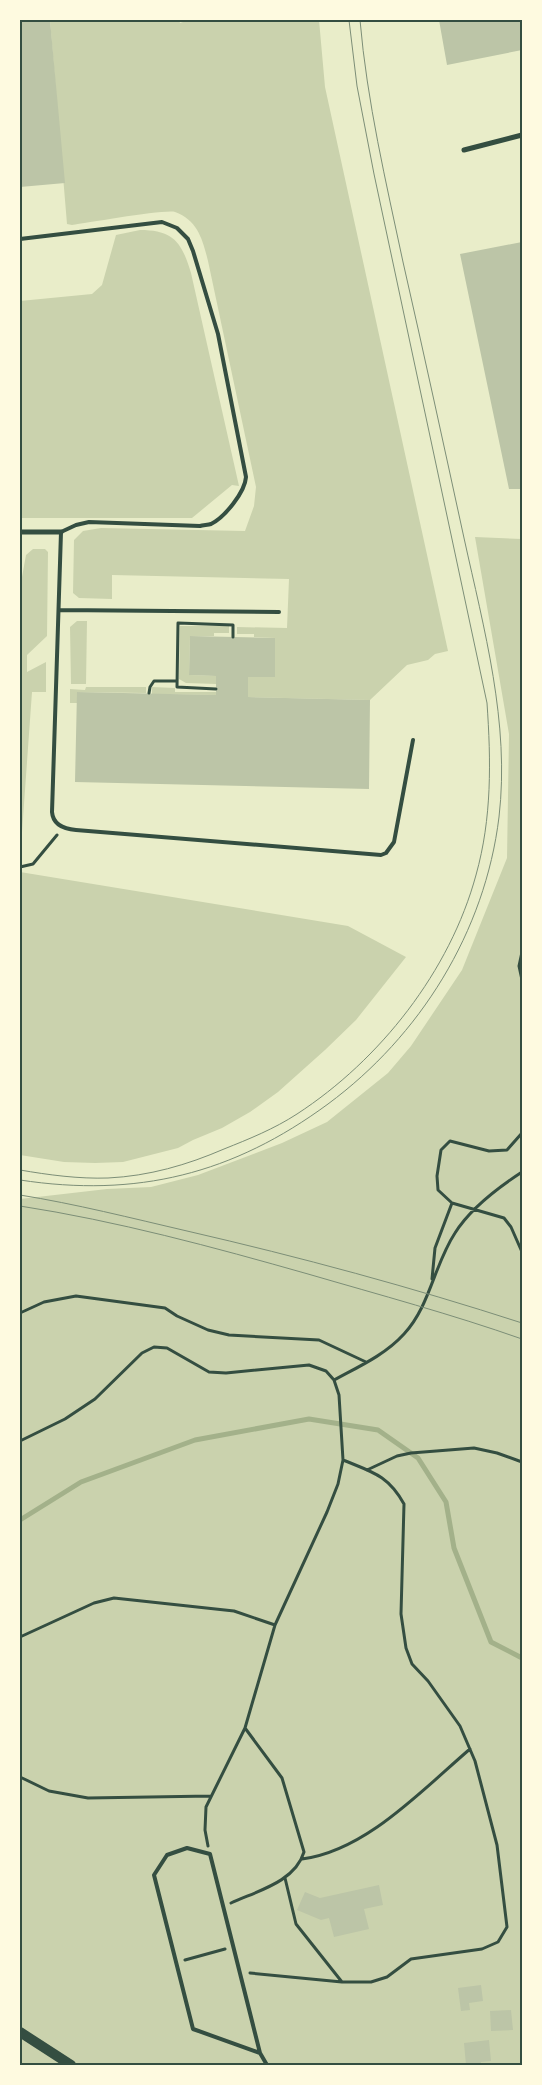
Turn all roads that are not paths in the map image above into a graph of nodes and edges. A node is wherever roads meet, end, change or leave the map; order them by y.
1 (522, 136) edge
2 (464, 150) dead end
3 (20, 239) edge
4 (20, 532) edge
5 (61, 532) junction
6 (59, 610) junction
7 (279, 612) dead end
8 (413, 740) dead end
9 (20, 2032) edge
10 (260, 2053) junction
11 (71, 2065) edge
12 (267, 2065) edge

1 - 2 street
3 - 5 lane
4 - 5 street
5 - 6 lane
6 - 7 lane
6 - 8 lane
9 - 11 main road
10 - 10 lane
10 - 12 lane

